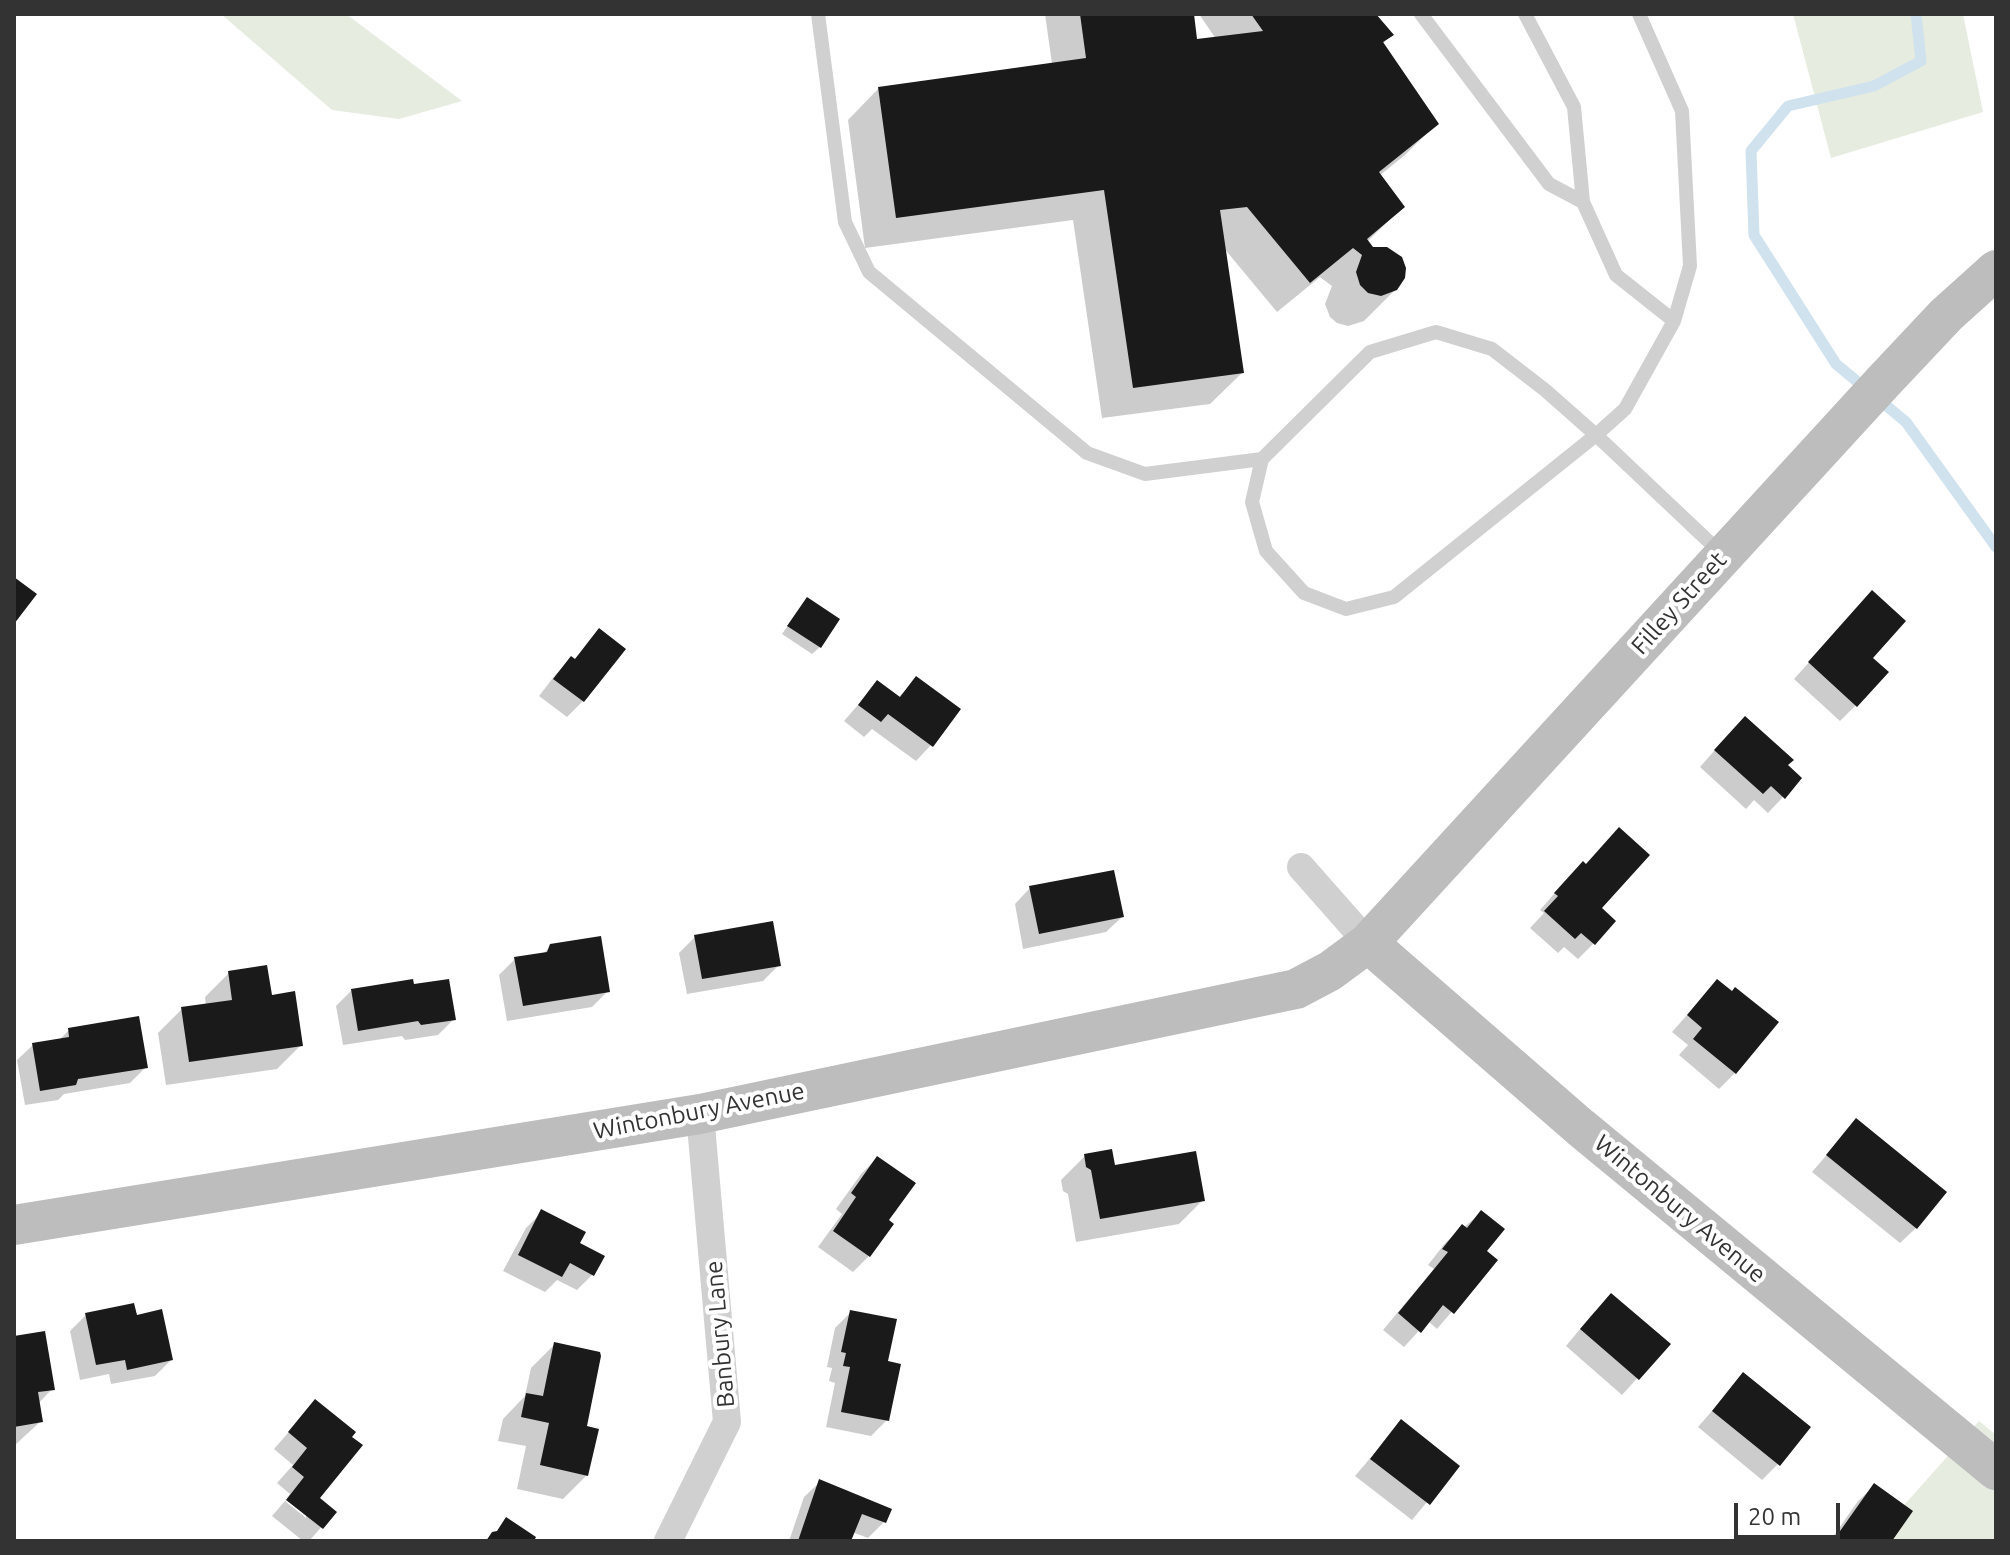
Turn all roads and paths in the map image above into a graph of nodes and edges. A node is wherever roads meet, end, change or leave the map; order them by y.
1 (818, 14) edge
2 (1421, 14) edge
3 (1525, 14) edge
4 (1639, 14) edge
5 (1583, 202) junction
6 (1996, 270) edge
7 (1674, 321) junction
8 (1596, 435) junction
9 (1262, 459) junction
10 (1723, 556) junction
11 (1301, 867) dead end
12 (1368, 943) junction
13 (700, 1114) junction
14 (14, 1225) edge
15 (1996, 1470) edge
16 (668, 1541) edge

1 - 9 lane
2 - 5 lane
3 - 5 lane
4 - 7 lane
5 - 7 lane
6 - 10 street, Filley Street
7 - 8 lane
8 - 9 lane
8 - 9 lane
8 - 10 lane
10 - 12 street, Filley Street
11 - 12 street, Wintonbury Avenue
12 - 13 street, Wintonbury Avenue
12 - 15 street, Wintonbury Avenue
13 - 14 street, Wintonbury Avenue
13 - 16 street, Banbury Lane

